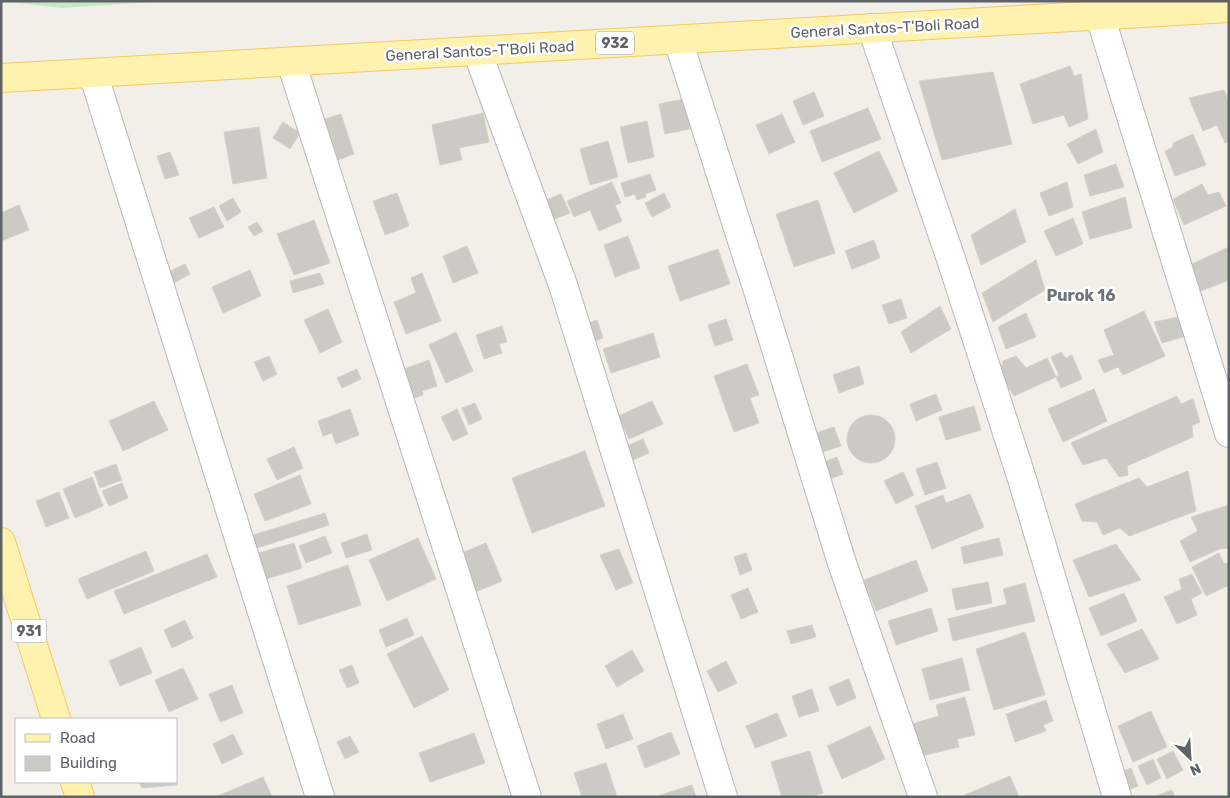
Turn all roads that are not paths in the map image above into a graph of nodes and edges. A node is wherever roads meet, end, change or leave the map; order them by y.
1 (1229, 8) edge
2 (1100, 16) junction
3 (872, 28) junction
4 (678, 40) junction
5 (477, 51) junction
6 (291, 62) junction
7 (93, 73) junction
8 (1, 78) edge
9 (1229, 433) edge
10 (1, 542) edge
11 (56, 718) edge
12 (75, 783) edge
13 (80, 797) edge
14 (320, 797) edge
15 (526, 797) edge
16 (724, 797) edge
17 (923, 797) edge
18 (1117, 797) edge

1 - 2 main road, General Santos-T'Boli Road / 932
2 - 3 main road, General Santos-T'Boli Road / 932
2 - 9 street
3 - 4 main road, General Santos-T'Boli Road / 932
3 - 18 street
4 - 5 main road, General Santos-T'Boli Road / 932
4 - 17 street
5 - 6 main road, General Santos-T'Boli Road / 932
5 - 16 street
6 - 7 main road, General Santos-T'Boli Road / 932
6 - 15 street
7 - 8 main road, General Santos-T'Boli Road / 932
7 - 14 street
10 - 11 main road, 931
12 - 13 main road

